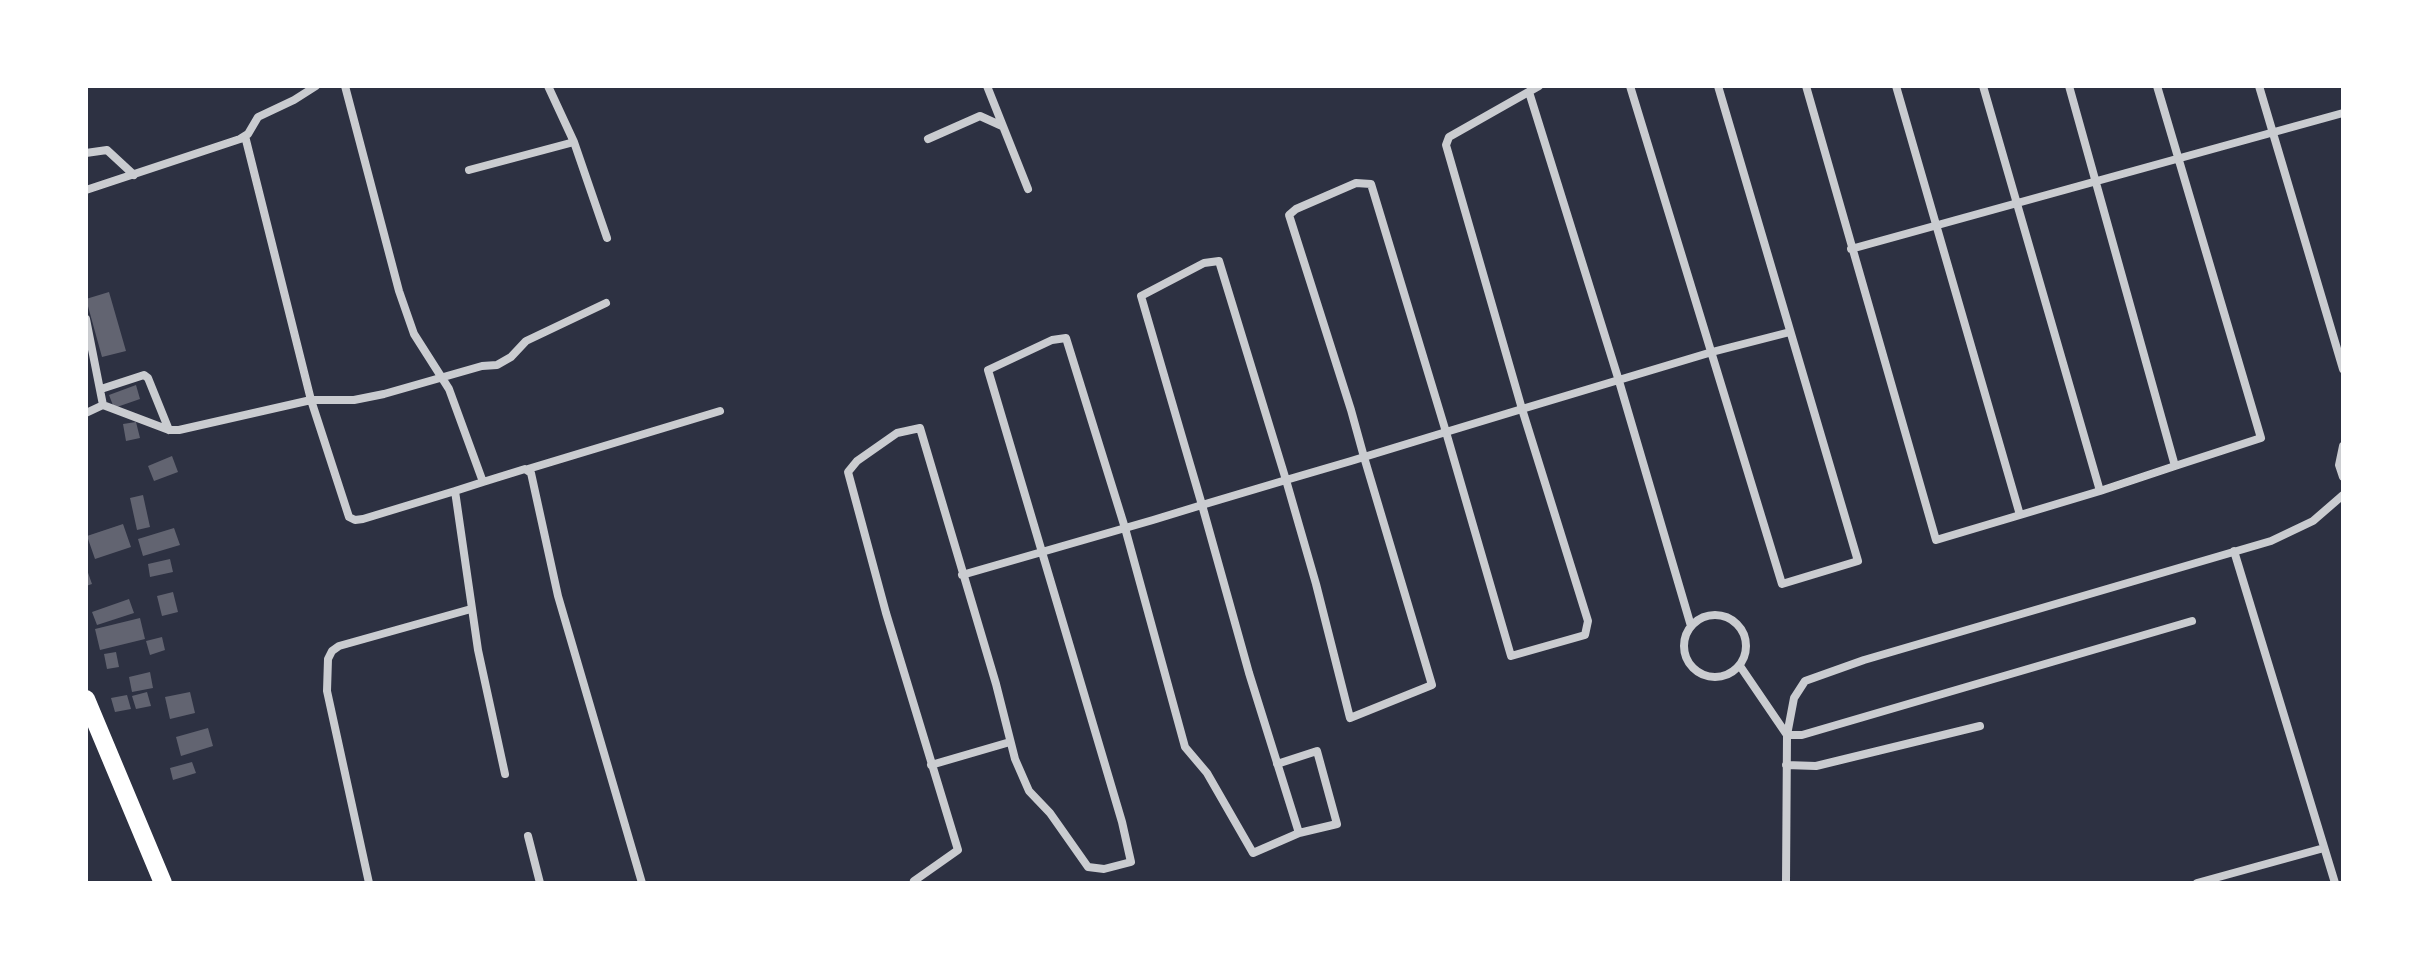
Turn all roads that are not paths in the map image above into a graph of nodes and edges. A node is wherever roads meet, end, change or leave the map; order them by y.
1 (316, 86) edge
2 (345, 86) edge
3 (548, 86) edge
4 (987, 86) edge
5 (1539, 86) edge
6 (1630, 86) edge
7 (1718, 86) edge
8 (1806, 86) edge
9 (1896, 86) edge
10 (1983, 86) edge
11 (2069, 86) edge
12 (2157, 86) edge
13 (2259, 86) edge
14 (1529, 92) junction
15 (2343, 113) edge
16 (1002, 126) junction
17 (2272, 132) junction
18 (245, 136) junction
19 (928, 139) dead end
20 (574, 142) junction
21 (86, 153) edge
22 (2177, 159) junction
23 (469, 170) dead end
24 (134, 175) junction
25 (2096, 181) junction
26 (1028, 189) dead end
27 (86, 190) edge
28 (2016, 203) junction
29 (1936, 225) junction
30 (607, 238) dead end
31 (1851, 249) junction
32 (606, 303) dead end
33 (86, 319) edge
34 (1790, 332) junction
35 (1712, 352) junction
36 (2343, 369) edge
37 (442, 377) junction
38 (1619, 381) junction
39 (101, 389) junction
40 (311, 400) junction
41 (103, 405) junction
42 (1522, 409) junction
43 (720, 411) dead end
44 (86, 413) edge
45 (169, 430) junction
46 (1446, 432) junction
47 (2343, 446) edge
48 (1364, 457) junction
49 (2175, 466) junction
50 (528, 469) junction
51 (2343, 477) edge
52 (1286, 480) junction
53 (483, 482) junction
54 (455, 491) junction
55 (2100, 491) junction
56 (2343, 495) edge
57 (1202, 505) junction
58 (2020, 515) junction
59 (1125, 528) junction
60 (2234, 551) junction
61 (1043, 552) junction
62 (962, 575) junction
63 (471, 609) junction
64 (2192, 621) dead end
65 (1691, 626) junction
66 (1740, 666) junction
67 (86, 699) edge
68 (1980, 726) dead end
69 (1787, 735) junction
70 (1010, 742) junction
71 (1277, 764) junction
72 (931, 765) junction
73 (1786, 765) junction
74 (505, 774) dead end
75 (1299, 833) junction
76 (528, 836) dead end
77 (2324, 848) junction
78 (914, 881) dead end
79 (163, 883) edge
80 (369, 883) edge
81 (540, 883) edge
82 (642, 883) edge
83 (1786, 883) edge
84 (2197, 883) edge
85 (2335, 883) edge

1 - 18 street
2 - 37 street
3 - 20 street
4 - 16 street
5 - 14 street
6 - 35 street
7 - 34 street
8 - 31 street
9 - 29 street
10 - 28 street
11 - 25 street
12 - 22 street
13 - 17 street
14 - 38 street
14 - 42 street
15 - 17 street
16 - 19 street
16 - 26 street
17 - 22 street
17 - 36 street
18 - 24 street
18 - 40 street
20 - 23 street
20 - 30 street
21 - 24 street
22 - 25 street
22 - 49 street
24 - 27 street
25 - 28 street
25 - 49 street
28 - 29 street
28 - 55 street
29 - 31 street
29 - 58 street
31 - 58 street
32 - 37 street
33 - 39 street
34 - 35 street
34 - 35 street
35 - 38 street
37 - 40 street
37 - 53 street
38 - 42 street
38 - 65 street
39 - 41 street
39 - 45 street
40 - 45 street
40 - 54 street
41 - 44 street
41 - 45 street
42 - 46 street
42 - 46 street
43 - 50 street
46 - 48 street
46 - 48 street
47 - 51 street
48 - 52 street
48 - 52 street
49 - 55 street
50 - 53 street
50 - 82 street
52 - 57 street
52 - 57 street
53 - 54 street
54 - 63 street
55 - 58 street
56 - 60 street
57 - 59 street
57 - 71 street
59 - 61 street
59 - 61 street
59 - 75 street
60 - 69 street
60 - 77 street
61 - 62 street
61 - 70 street
62 - 70 street
62 - 72 street
63 - 74 street
63 - 80 street
64 - 69 street
65 - 66 street
65 - 66 street
66 - 69 street
67 - 79 highway
68 - 73 street
69 - 73 street
70 - 72 street
71 - 75 street
71 - 75 street
72 - 78 street
73 - 83 street
76 - 81 street
77 - 84 street
77 - 85 street

